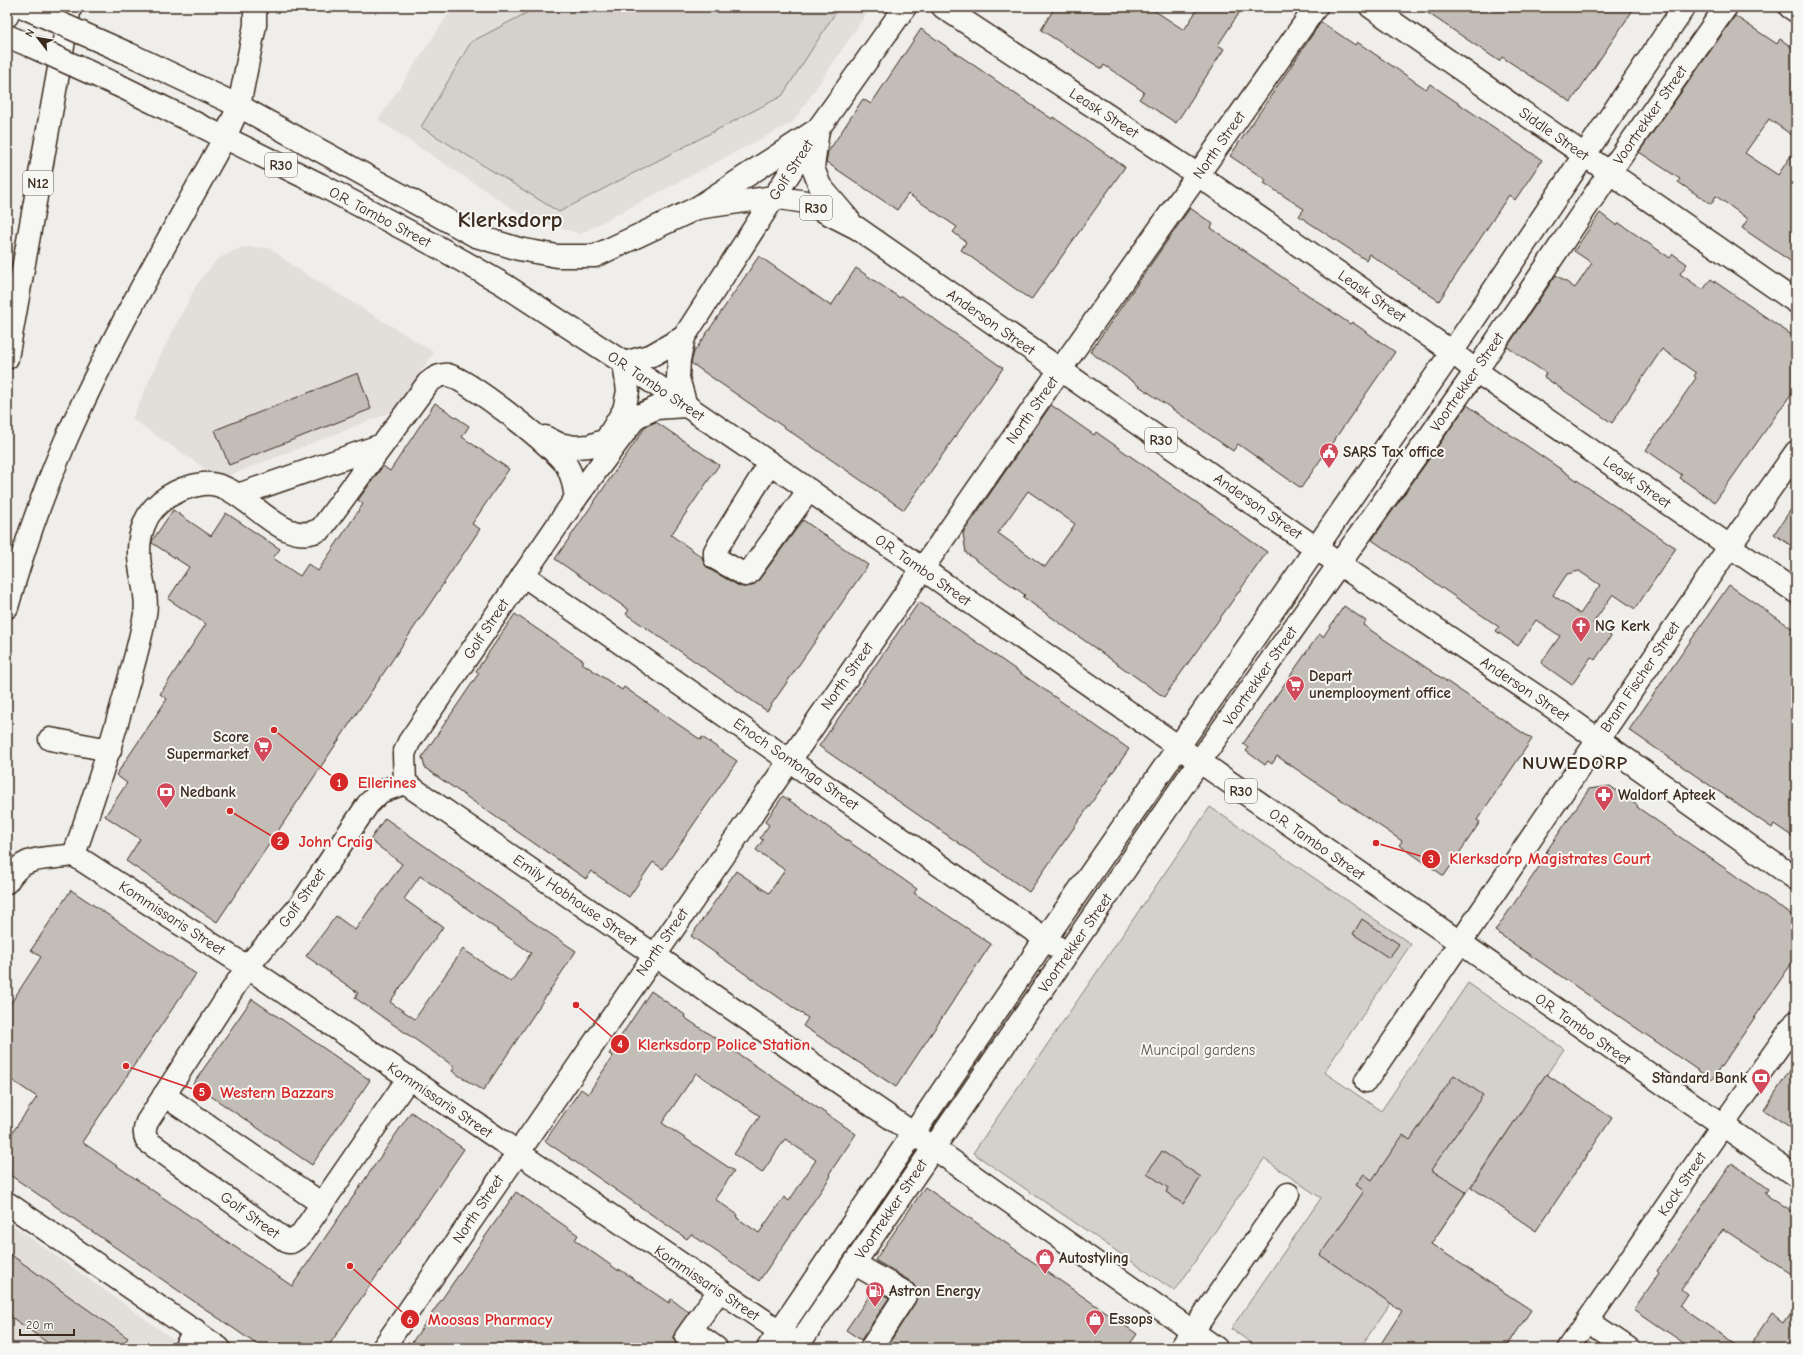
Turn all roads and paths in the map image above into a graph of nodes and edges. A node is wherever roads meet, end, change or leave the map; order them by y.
1 (8, 7) edge
2 (23, 7) edge
3 (70, 7) edge
4 (256, 7) edge
5 (905, 7) edge
6 (943, 7) edge
7 (1316, 7) edge
8 (1371, 7) edge
9 (1684, 7) edge
10 (1726, 7) edge
11 (1790, 7) edge
12 (1796, 11) edge
13 (7, 16) edge
14 (7, 36) edge
15 (239, 106) junction
16 (818, 129) junction
17 (225, 137) junction
18 (1584, 154) junction
19 (1610, 172) junction
20 (1198, 176) junction
21 (773, 198) junction
22 (697, 208) junction
23 (857, 228) junction
24 (1796, 302) edge
25 (684, 337) junction
26 (1452, 352) junction
27 (7, 358) edge
28 (624, 363) junction
29 (1060, 370) junction
30 (1476, 371) junction
31 (686, 406) junction
32 (530, 430) junction
33 (382, 446) junction
34 (1796, 452) edge
35 (770, 463) junction
36 (809, 490) junction
37 (238, 495) junction
38 (576, 498) junction
39 (1730, 546) junction
40 (1318, 547) junction
41 (1339, 564) junction
42 (922, 569) junction
43 (523, 575) junction
44 (1796, 592) edge
45 (7, 607) edge
46 (50, 739) dead end
47 (1598, 739) junction
48 (1178, 746) junction
49 (110, 750) junction
50 (789, 759) junction
51 (1199, 762) junction
52 (405, 783) junction
53 (74, 855) junction
54 (1796, 879) edge
55 (7, 882) edge
56 (1046, 938) junction
57 (1459, 943) junction
58 (654, 954) junction
59 (1067, 955) junction
60 (247, 967) junction
61 (1796, 1022) edge
62 (408, 1079) junction
63 (1366, 1081) dead end
64 (164, 1095) junction
65 (1722, 1126) junction
66 (914, 1134) junction
67 (933, 1147) junction
68 (518, 1152) junction
69 (1796, 1176) edge
70 (1288, 1194) dead end
71 (322, 1204) junction
72 (8, 1206) edge
73 (855, 1264) junction
74 (719, 1291) junction
75 (1588, 1321) junction
76 (190, 1339) edge
77 (774, 1340) edge
78 (1187, 1340) edge
79 (703, 1342) edge
80 (800, 1347) edge
81 (219, 1348) edge
82 (383, 1348) edge
83 (872, 1348) edge
84 (1216, 1348) edge
85 (1569, 1348) edge
86 (1628, 1348) edge

1 - 13 main road
2 - 15 main road, O.R. Tambo Street / R30, bridge
3 - 27 main road, N12
4 - 15 main road
5 - 16 main road, Golf Street
6 - 20 main road, Leask Street
7 - 20 main road, North Street
8 - 18 main road, Siddle Street
9 - 18 main road, Voortrekker Street
10 - 19 main road, Voortrekker Street
11 - 12 main road
14 - 17 main road, O.R. Tambo Street / R30, bridge
15 - 17 main road
15 - 22 main road, O.R. Tambo Street / R30
16 - 21 main road, Golf Street
16 - 22 main road
16 - 23 main road
17 - 28 main road, O.R. Tambo Street / R30
17 - 45 main road
18 - 19 main road, Siddle Street
18 - 26 main road, Voortrekker Street
19 - 24 main road, Siddle Street
19 - 30 main road, Voortrekker Street
20 - 26 main road, Leask Street
20 - 29 main road, North Street
21 - 22 main road, Anderson Street / R30
21 - 23 main road, Anderson Street / R30
21 - 25 main road, Golf Street
23 - 29 main road, Anderson Street / R30
25 - 28 main road, Golf Street
25 - 31 main road, Golf Street
26 - 30 main road, Leask Street
26 - 40 main road, Voortrekker Street
28 - 31 main road, O.R. Tambo Street / R30
28 - 32 main road
29 - 40 main road, Anderson Street / R30
29 - 42 main road, North Street
30 - 39 main road, Leask Street
30 - 41 main road, Voortrekker Street
31 - 35 main road, O.R. Tambo Street / R30
31 - 38 main road, Golf Street
32 - 33 main road
32 - 38 main road
33 - 37 main road
33 - 37 main road
34 - 39 main road, Bram Fischer Street
35 - 36 main road, O.R. Tambo Street / R30
35 - 36 main road
36 - 42 main road, O.R. Tambo Street / R30
37 - 49 main road
38 - 43 main road, Golf Street
39 - 44 main road, Leask Street
39 - 47 main road, Bram Fischer Street
40 - 41 main road, Anderson Street / R30
40 - 48 main road, Voortrekker Street
41 - 47 main road, Anderson Street / R30
41 - 51 main road, Voortrekker Street
42 - 48 main road, O.R. Tambo Street / R30
42 - 50 main road, North Street
43 - 50 main road, Enoch Sontonga Street
43 - 52 main road, Golf Street
46 - 49 main road
47 - 54 main road, Anderson Street / R30
47 - 57 main road, Bram Fischer Street
48 - 51 main road, O.R. Tambo Street / R30
48 - 56 main road, Voortrekker Street
49 - 53 main road
50 - 56 main road, Enoch Sontonga Street
50 - 58 main road, North Street
51 - 57 main road, O.R. Tambo Street / R30
51 - 59 main road, Voortrekker Street
52 - 58 main road, Emily Hobhouse Street
52 - 60 main road, Golf Street
53 - 55 main road
53 - 60 main road, Kommissaris Street
56 - 59 main road, Enoch Sontonga Street
56 - 66 main road, Voortrekker Street
57 - 63 main road, Bram Fischer Street
57 - 65 main road, O.R. Tambo Street / R30
58 - 66 main road, Emily Hobhouse Street
58 - 68 main road, North Street
59 - 67 main road, Voortrekker Street
60 - 62 main road, Kommissaris Street
60 - 64 main road, Golf Street
61 - 65 main road, Kock Street
62 - 68 main road, Kommissaris Street
62 - 71 main road, Golf Street
64 - 71 main road
64 - 71 main road, Golf Street
65 - 69 main road, O.R. Tambo Street / R30
65 - 75 main road, Kock Street
66 - 67 main road, Emily Hobhouse Street
66 - 77 main road, Voortrekker Street
67 - 73 main road, Voortrekker Street
67 - 78 main road, Emily Hobhouse Street
68 - 74 main road, Kommissaris Street
68 - 82 main road, North Street
70 - 78 main road
72 - 76 main road
73 - 80 main road, Voortrekker Street
73 - 83 main road
74 - 77 main road, Kommissaris Street
74 - 79 main road
75 - 85 main road, Kock Street
75 - 86 main road
76 - 81 main road
77 - 80 main road, Kommissaris Street
78 - 84 main road, Emily Hobhouse Street

